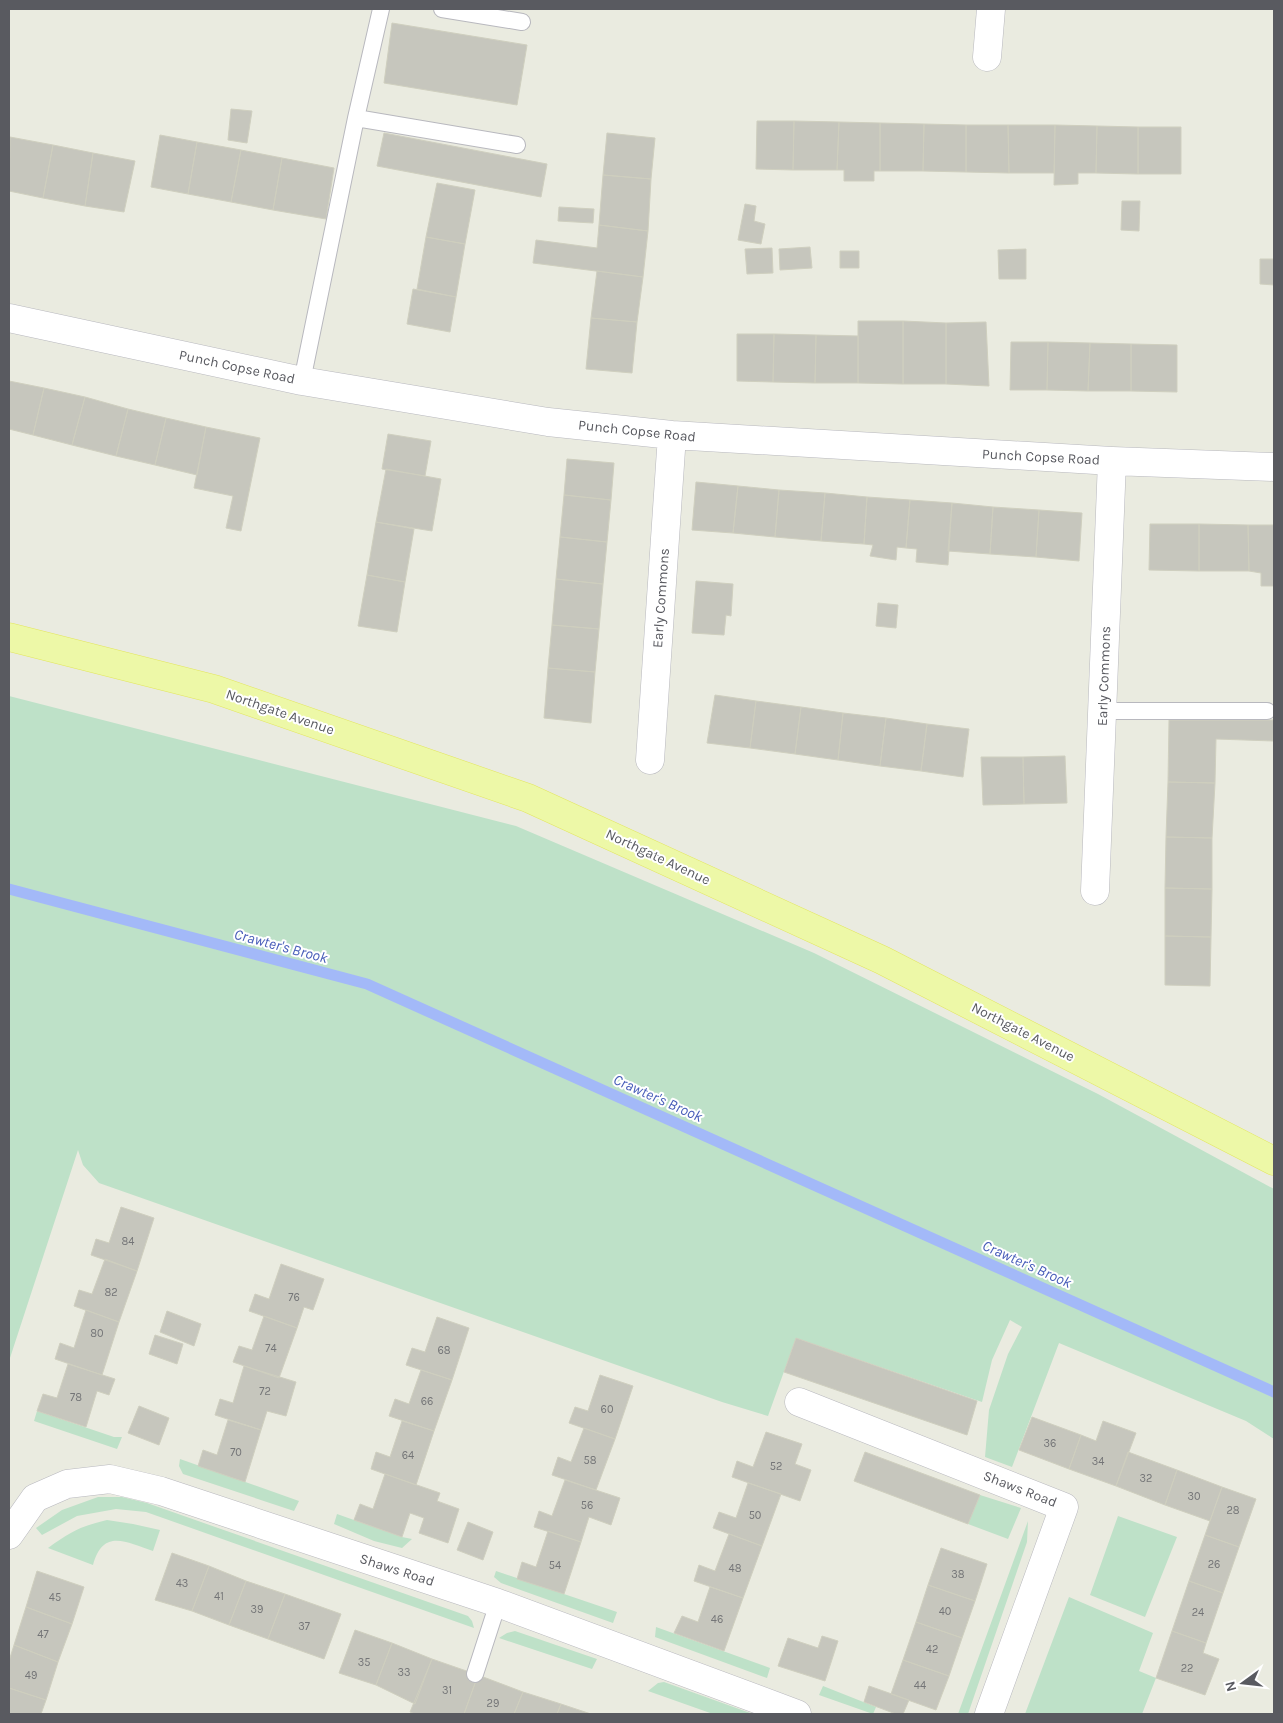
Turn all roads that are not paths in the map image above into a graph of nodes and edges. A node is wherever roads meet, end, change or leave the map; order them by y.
1 (381, 9) edge
2 (442, 9) edge
3 (991, 9) edge
4 (522, 22) dead end
5 (987, 56) dead end
6 (356, 118) junction
7 (517, 145) dead end
8 (9, 318) edge
9 (302, 381) junction
10 (672, 436) junction
11 (1112, 462) junction
12 (1274, 467) edge
13 (9, 637) edge
14 (1102, 711) junction
15 (1267, 711) dead end
16 (650, 760) dead end
17 (1095, 891) dead end
18 (1274, 1161) edge
19 (799, 1402) dead end
20 (9, 1535) edge
21 (498, 1603) junction
22 (475, 1674) dead end
23 (797, 1714) edge
24 (988, 1714) edge

1 - 6 lane
2 - 4 lane
3 - 5 street
6 - 7 lane
6 - 9 lane
8 - 9 street, Punch Copse Road
9 - 10 street, Punch Copse Road
10 - 11 street, Punch Copse Road
10 - 16 street, Early Commons
11 - 12 street, Punch Copse Road
11 - 14 street, Early Commons
13 - 18 main road, Northgate Avenue
14 - 15 lane
14 - 17 street, Early Commons
19 - 24 street, Shaws Road
20 - 21 street, Shaws Road
21 - 22 lane
21 - 23 street, Shaws Road

